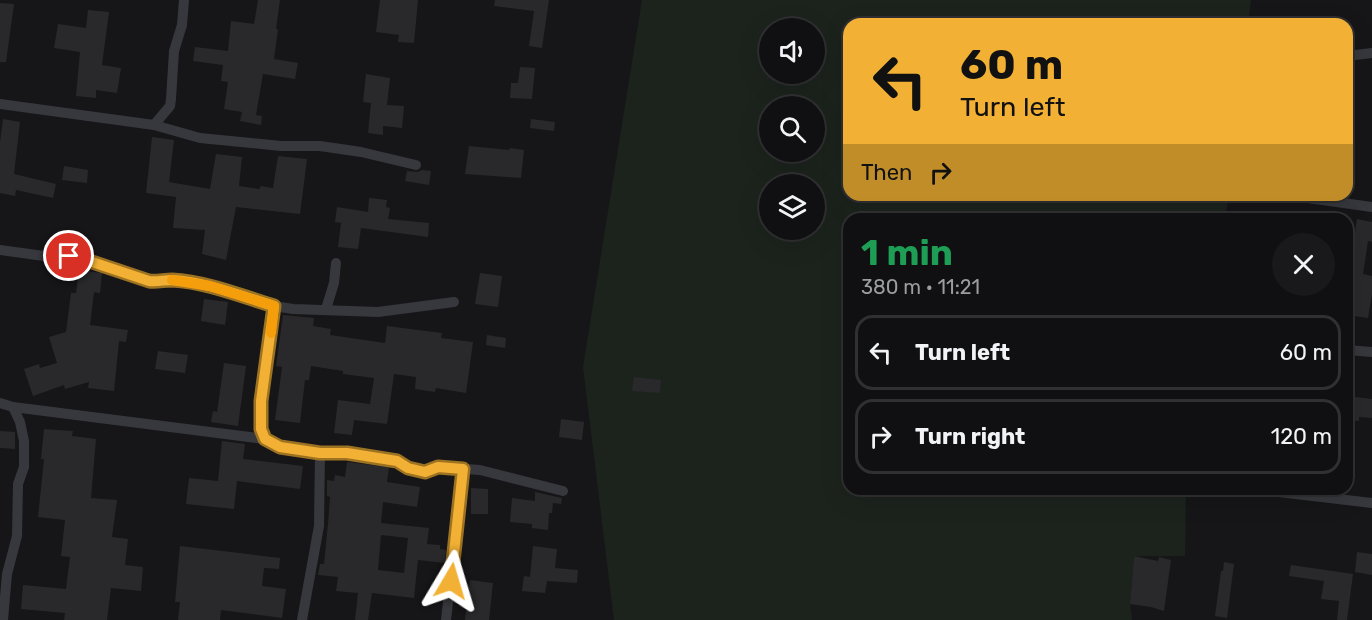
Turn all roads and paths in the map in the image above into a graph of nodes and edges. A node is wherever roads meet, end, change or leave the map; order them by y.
1 (184, 0) edge
2 (1372, 53) edge
3 (1353, 55) edge
4 (0, 104) edge
5 (154, 125) junction
6 (416, 165) dead end
7 (1330, 201) edge
8 (1372, 207) edge
9 (0, 250) edge
10 (336, 263) dead end
11 (454, 302) dead end
12 (274, 306) junction
13 (326, 309) junction
14 (1353, 350) edge
15 (1372, 352) edge
16 (0, 403) edge
17 (13, 407) junction
18 (265, 439) junction
19 (320, 453) junction
20 (463, 469) junction
21 (563, 491) dead end
22 (1308, 495) edge
23 (1372, 502) edge
24 (3, 620) edge
25 (302, 620) edge
26 (446, 620) edge

1 - 5 street
2 - 3 street
4 - 5 street
5 - 6 street
7 - 8 street
9 - 12 street
10 - 13 street
11 - 13 street
12 - 13 street
12 - 18 street
14 - 15 street
16 - 17 street
17 - 18 street
17 - 24 street
18 - 19 street
19 - 20 street
19 - 25 street
20 - 21 street
20 - 26 street
22 - 23 street

